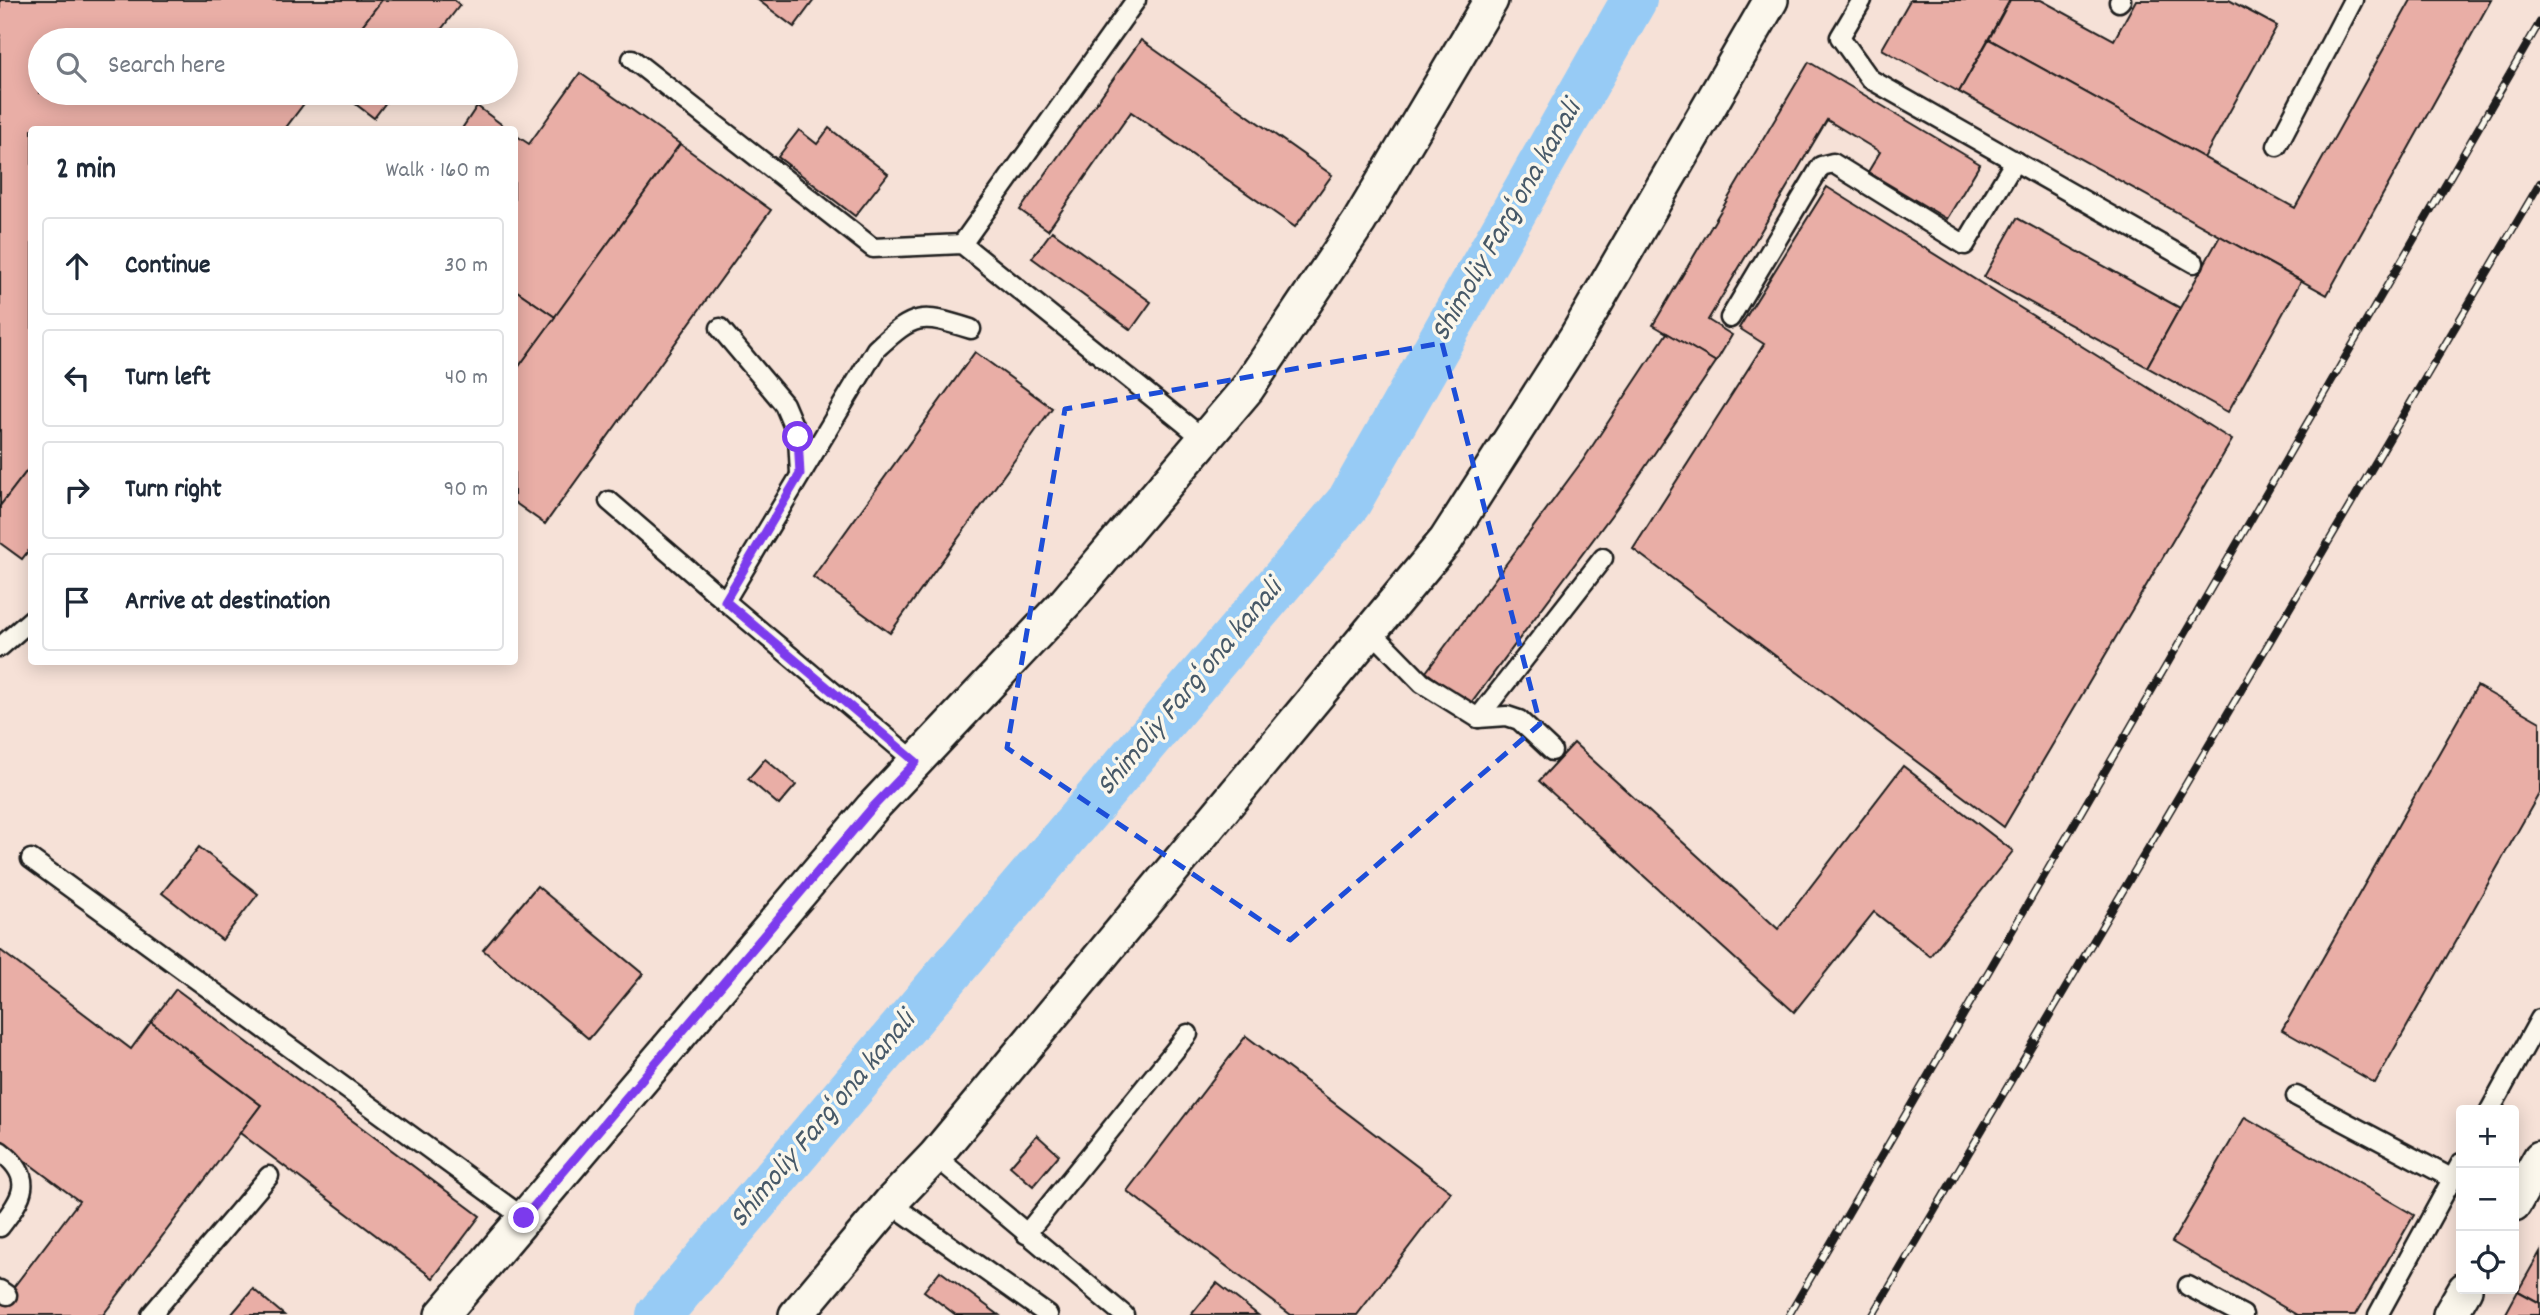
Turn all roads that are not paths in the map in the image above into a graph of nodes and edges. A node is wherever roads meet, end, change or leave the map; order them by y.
1 (1136, 0) edge
2 (1491, 0) edge
3 (1771, 0) edge
4 (1862, 0) edge
5 (2353, 0) edge
6 (632, 59) dead end
7 (2277, 146) dead end
8 (2015, 160) junction
9 (962, 244) junction
10 (2194, 263) dead end
11 (1730, 318) dead end
12 (720, 328) dead end
13 (971, 329) dead end
14 (1204, 439) junction
15 (800, 474) junction
16 (609, 501) dead end
17 (1603, 558) dead end
18 (725, 601) junction
19 (28, 622) edge
20 (1370, 630) junction
21 (0, 647) edge
22 (1478, 718) junction
23 (1552, 751) dead end
24 (916, 762) junction
25 (31, 859) dead end
26 (2540, 1019) edge
27 (1188, 1034) dead end
28 (2296, 1096) dead end
29 (2493, 1105) edge
30 (0, 1151) edge
31 (935, 1156) junction
32 (2540, 1158) edge
33 (2456, 1171) edge
34 (2456, 1173) edge
35 (270, 1176) dead end
36 (2519, 1195) edge
37 (890, 1203) junction
38 (524, 1218) junction
39 (0, 1227) edge
40 (1026, 1234) junction
41 (2188, 1286) dead end
42 (2462, 1294) edge
43 (151, 1315) edge
44 (442, 1315) edge
45 (796, 1315) edge
46 (1048, 1315) edge
47 (1124, 1315) edge
48 (2243, 1315) edge
49 (2378, 1315) edge
50 (2450, 1315) edge

1 - 9 lane
2 - 14 street
3 - 20 street
4 - 8 lane
5 - 7 lane
6 - 9 lane
8 - 10 lane
8 - 11 lane
9 - 14 lane
12 - 15 lane
13 - 15 lane
14 - 24 street
15 - 18 lane
16 - 18 lane
17 - 22 lane
18 - 24 lane
19 - 21 lane
20 - 22 lane
20 - 31 street
22 - 23 lane
24 - 38 street
25 - 38 lane
26 - 29 lane
27 - 40 lane
28 - 33 lane
30 - 39 lane
31 - 37 street
31 - 40 lane
32 - 36 street
34 - 49 lane
35 - 43 lane
37 - 45 street
37 - 46 lane
38 - 44 street
40 - 47 lane
41 - 48 lane
42 - 50 street

